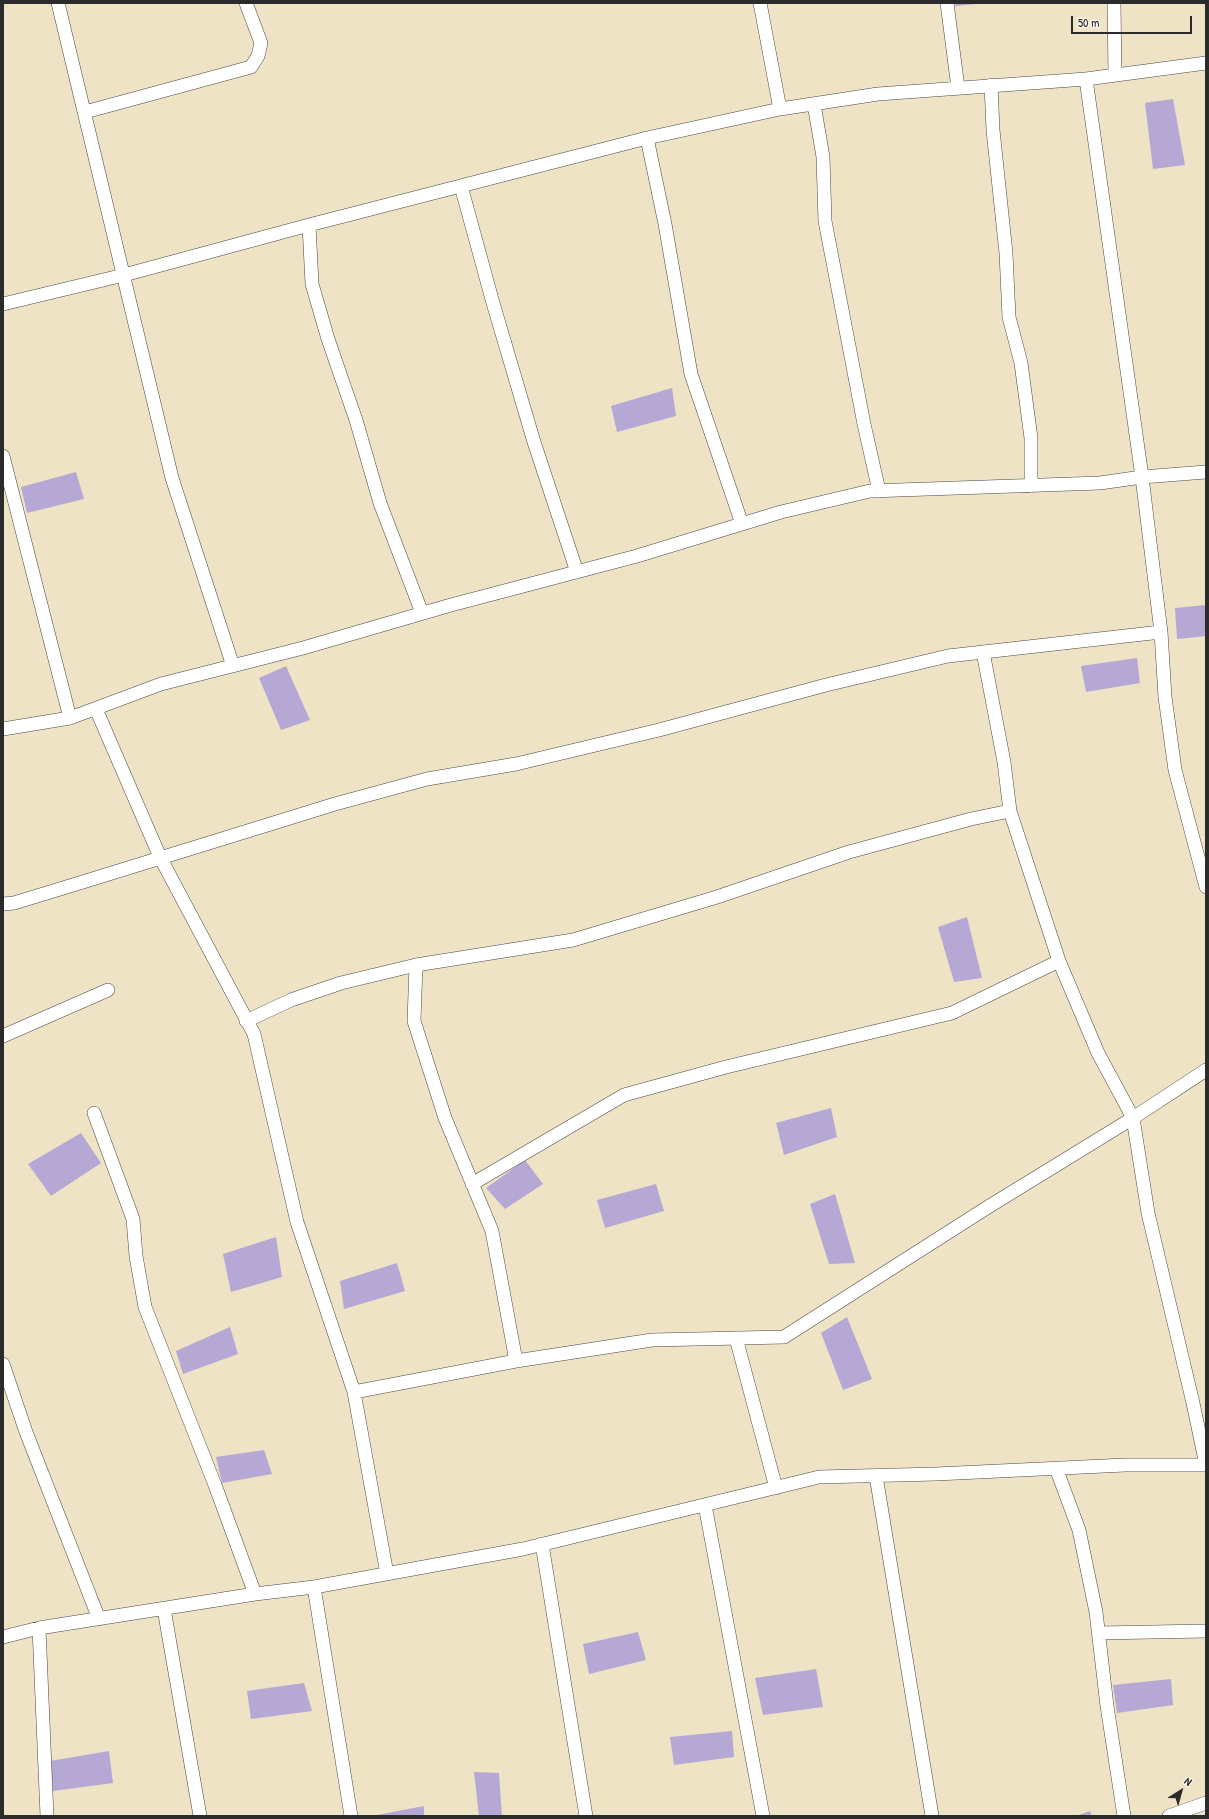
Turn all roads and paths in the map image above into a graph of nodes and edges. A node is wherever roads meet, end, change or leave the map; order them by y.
1 (58, 3) edge
2 (246, 3) edge
3 (760, 3) edge
4 (947, 3) edge
5 (1114, 3) edge
6 (1206, 63) edge
7 (1115, 75) junction
8 (1086, 79) junction
9 (991, 86) junction
10 (958, 88) junction
11 (814, 104) junction
12 (780, 109) junction
13 (85, 112) junction
14 (647, 138) junction
15 (461, 186) junction
16 (309, 225) junction
17 (124, 275) junction
18 (3, 304) edge
19 (3, 456) edge
20 (1206, 472) edge
21 (1142, 477) junction
22 (1031, 486) junction
23 (879, 491) junction
24 (742, 524) junction
25 (577, 572) junction
26 (422, 613) junction
27 (1161, 632) junction
28 (983, 652) junction
29 (233, 666) junction
30 (96, 709) junction
31 (70, 718) junction
32 (3, 729) edge
33 (1010, 810) junction
34 (160, 857) junction
35 (1206, 887) edge
36 (3, 904) edge
37 (1058, 961) junction
38 (416, 965) junction
39 (108, 990) dead end
40 (246, 1021) junction
41 (3, 1036) edge
42 (1206, 1070) edge
43 (94, 1113) dead end
44 (1132, 1118) junction
45 (472, 1184) junction
46 (736, 1338) junction
47 (516, 1361) junction
48 (3, 1364) edge
49 (354, 1392) junction
50 (1206, 1465) edge
51 (1056, 1468) junction
52 (876, 1476) junction
53 (776, 1488) junction
54 (705, 1505) junction
55 (542, 1544) junction
56 (388, 1574) junction
57 (314, 1587) junction
58 (255, 1594) junction
59 (164, 1609) junction
60 (99, 1619) junction
61 (39, 1628) junction
62 (1206, 1631) edge
63 (1099, 1633) junction
64 (3, 1637) edge
65 (1206, 1803) edge
66 (47, 1816) edge
67 (200, 1816) edge
68 (351, 1816) edge
69 (586, 1816) edge
70 (763, 1816) edge
71 (932, 1816) edge
72 (1124, 1816) edge
73 (1169, 1816) edge

1 - 13 street
2 - 13 street
3 - 12 street
4 - 10 street
5 - 7 street
6 - 7 street
7 - 8 street
8 - 9 street
8 - 21 street
9 - 10 street
9 - 22 street
10 - 11 street
11 - 12 street
11 - 23 street
12 - 14 street
13 - 17 street
14 - 15 street
14 - 24 street
15 - 16 street
15 - 25 street
16 - 17 street
16 - 26 street
17 - 18 street
17 - 29 street
19 - 31 street
20 - 21 street
21 - 22 street
21 - 27 street
22 - 23 street
23 - 24 street
24 - 25 street
25 - 26 street
26 - 29 street
27 - 28 street
27 - 35 street
28 - 33 street
28 - 34 street
29 - 30 street
30 - 31 street
30 - 34 street
31 - 32 street
33 - 37 street
33 - 38 street
34 - 36 street
34 - 40 street
37 - 44 street
37 - 45 street
38 - 40 street
38 - 45 street
39 - 41 street
40 - 49 street
42 - 44 street
43 - 58 street
44 - 46 street
44 - 50 street
45 - 47 street
46 - 47 street
46 - 53 street
47 - 49 street
48 - 60 street
49 - 56 street
50 - 51 street
51 - 52 street
51 - 63 street
52 - 53 street
52 - 71 street
53 - 54 street
54 - 55 street
54 - 70 street
55 - 56 street
55 - 69 street
56 - 57 street
57 - 58 street
57 - 68 street
58 - 59 street
59 - 60 street
59 - 67 street
60 - 61 street
61 - 64 street
61 - 66 street
62 - 63 street
63 - 72 street
65 - 73 street

